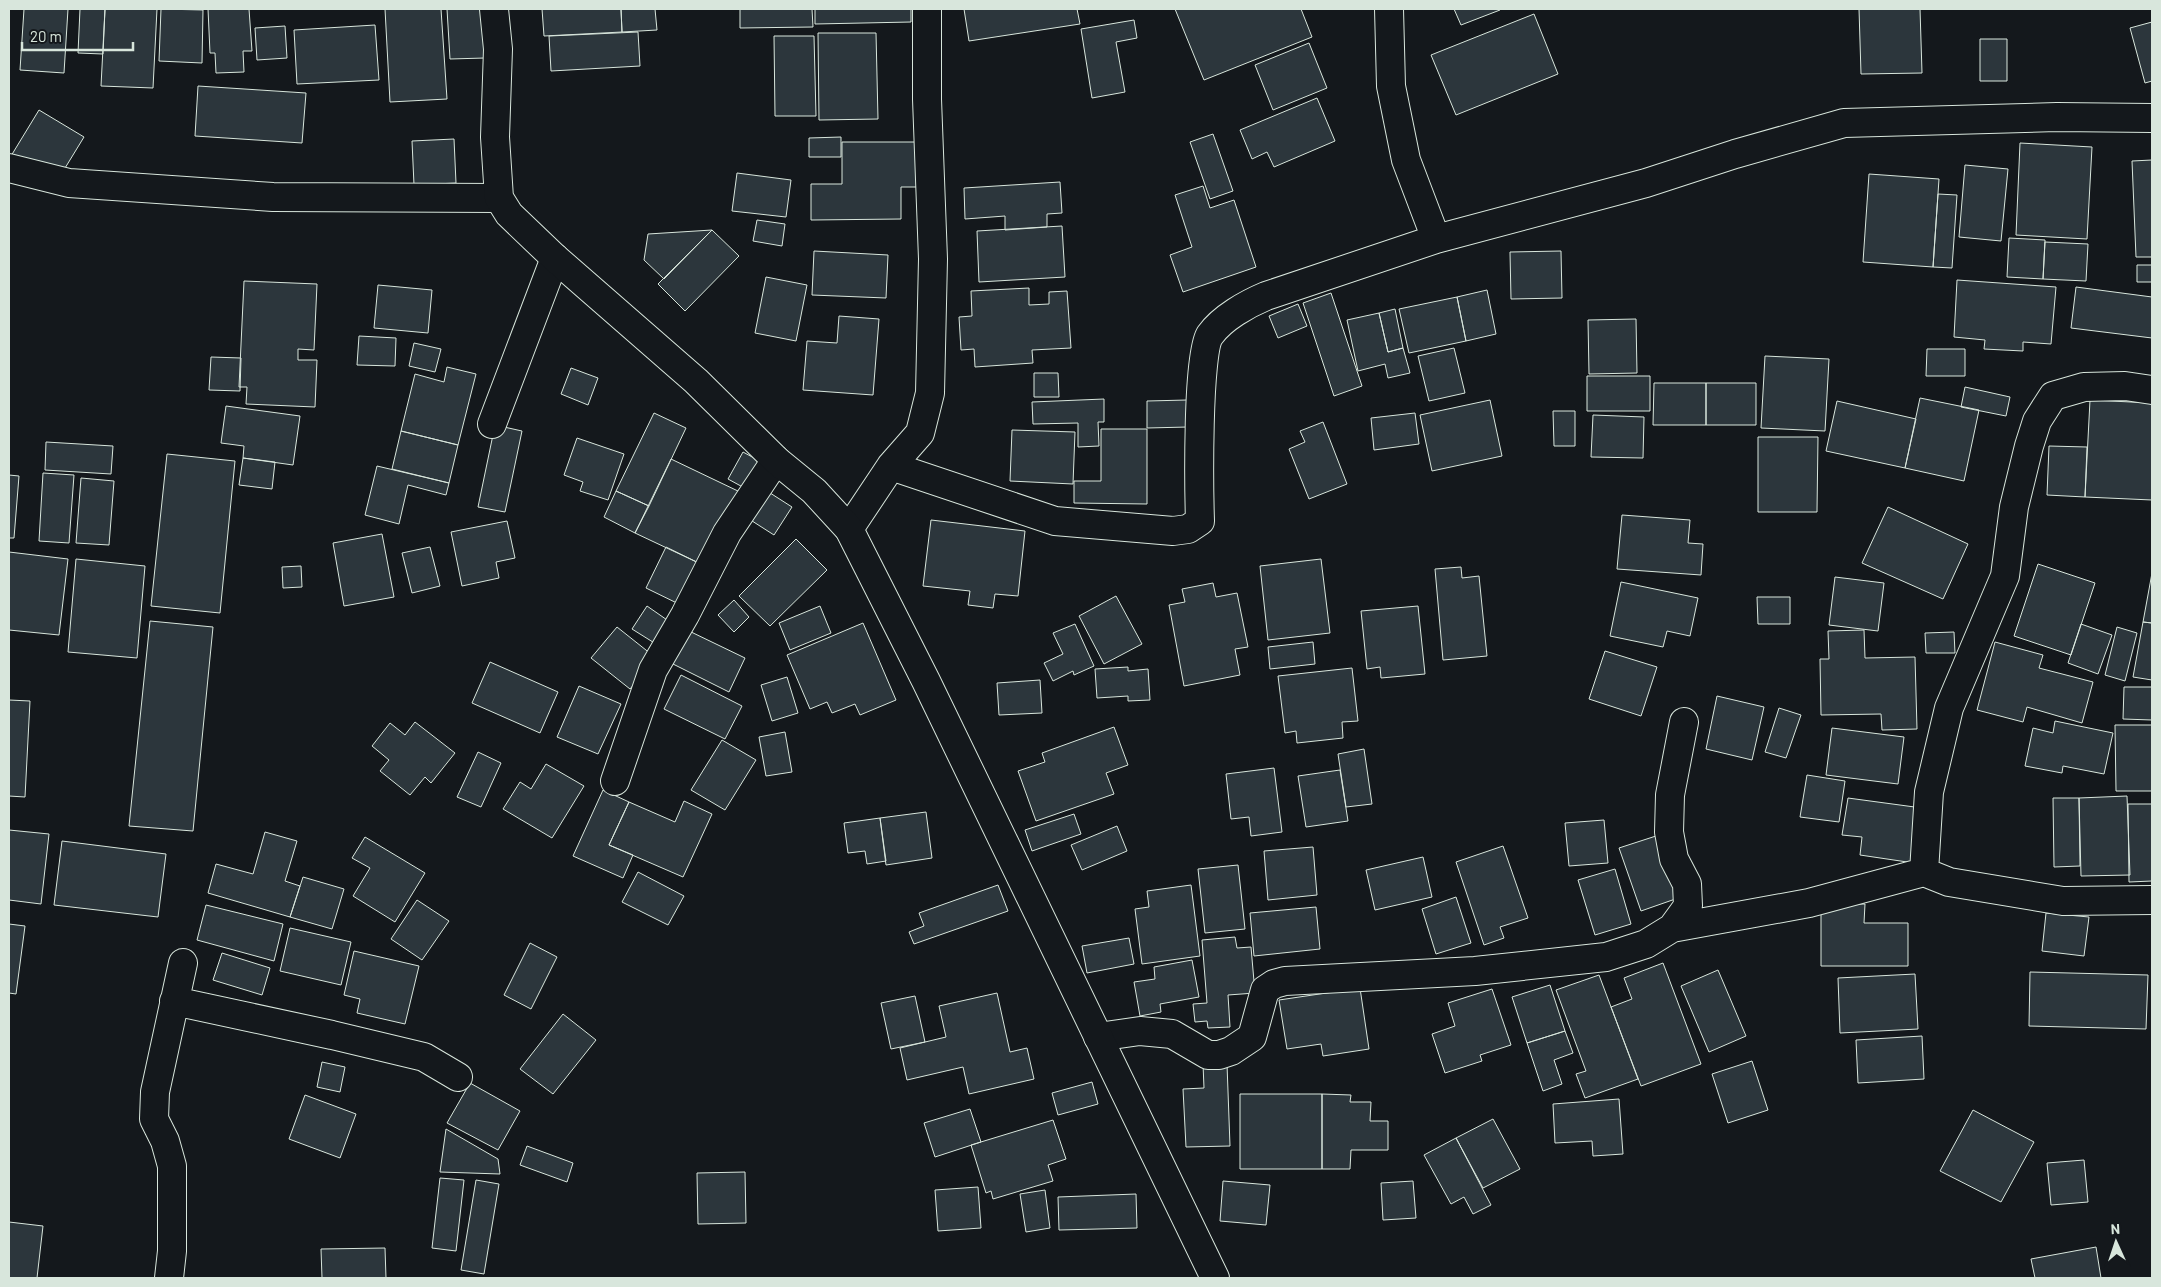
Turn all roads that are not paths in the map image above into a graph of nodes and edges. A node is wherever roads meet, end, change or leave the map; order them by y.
1 (494, 9) edge
2 (927, 9) edge
3 (1389, 9) edge
4 (2152, 118) edge
5 (9, 168) edge
6 (499, 198) junction
7 (1436, 239) junction
8 (555, 258) junction
9 (2152, 390) edge
10 (492, 424) dead end
11 (776, 460) junction
12 (891, 466) junction
13 (849, 529) junction
14 (1684, 722) dead end
15 (615, 780) dead end
16 (1924, 872) junction
17 (2152, 900) edge
18 (1672, 928) junction
19 (183, 963) dead end
20 (174, 1001) junction
21 (1098, 1036) junction
22 (458, 1078) dead end
23 (169, 1278) edge
24 (1215, 1278) edge

1 - 6 street
2 - 12 street
3 - 7 street
4 - 7 street
5 - 6 street
6 - 8 street
7 - 12 street
8 - 10 street
8 - 11 street
9 - 16 street
11 - 13 street
11 - 15 street
12 - 13 street
13 - 21 street
14 - 18 street
16 - 17 street
16 - 18 street
18 - 21 street
19 - 20 street
20 - 22 street
20 - 23 street
21 - 24 street

